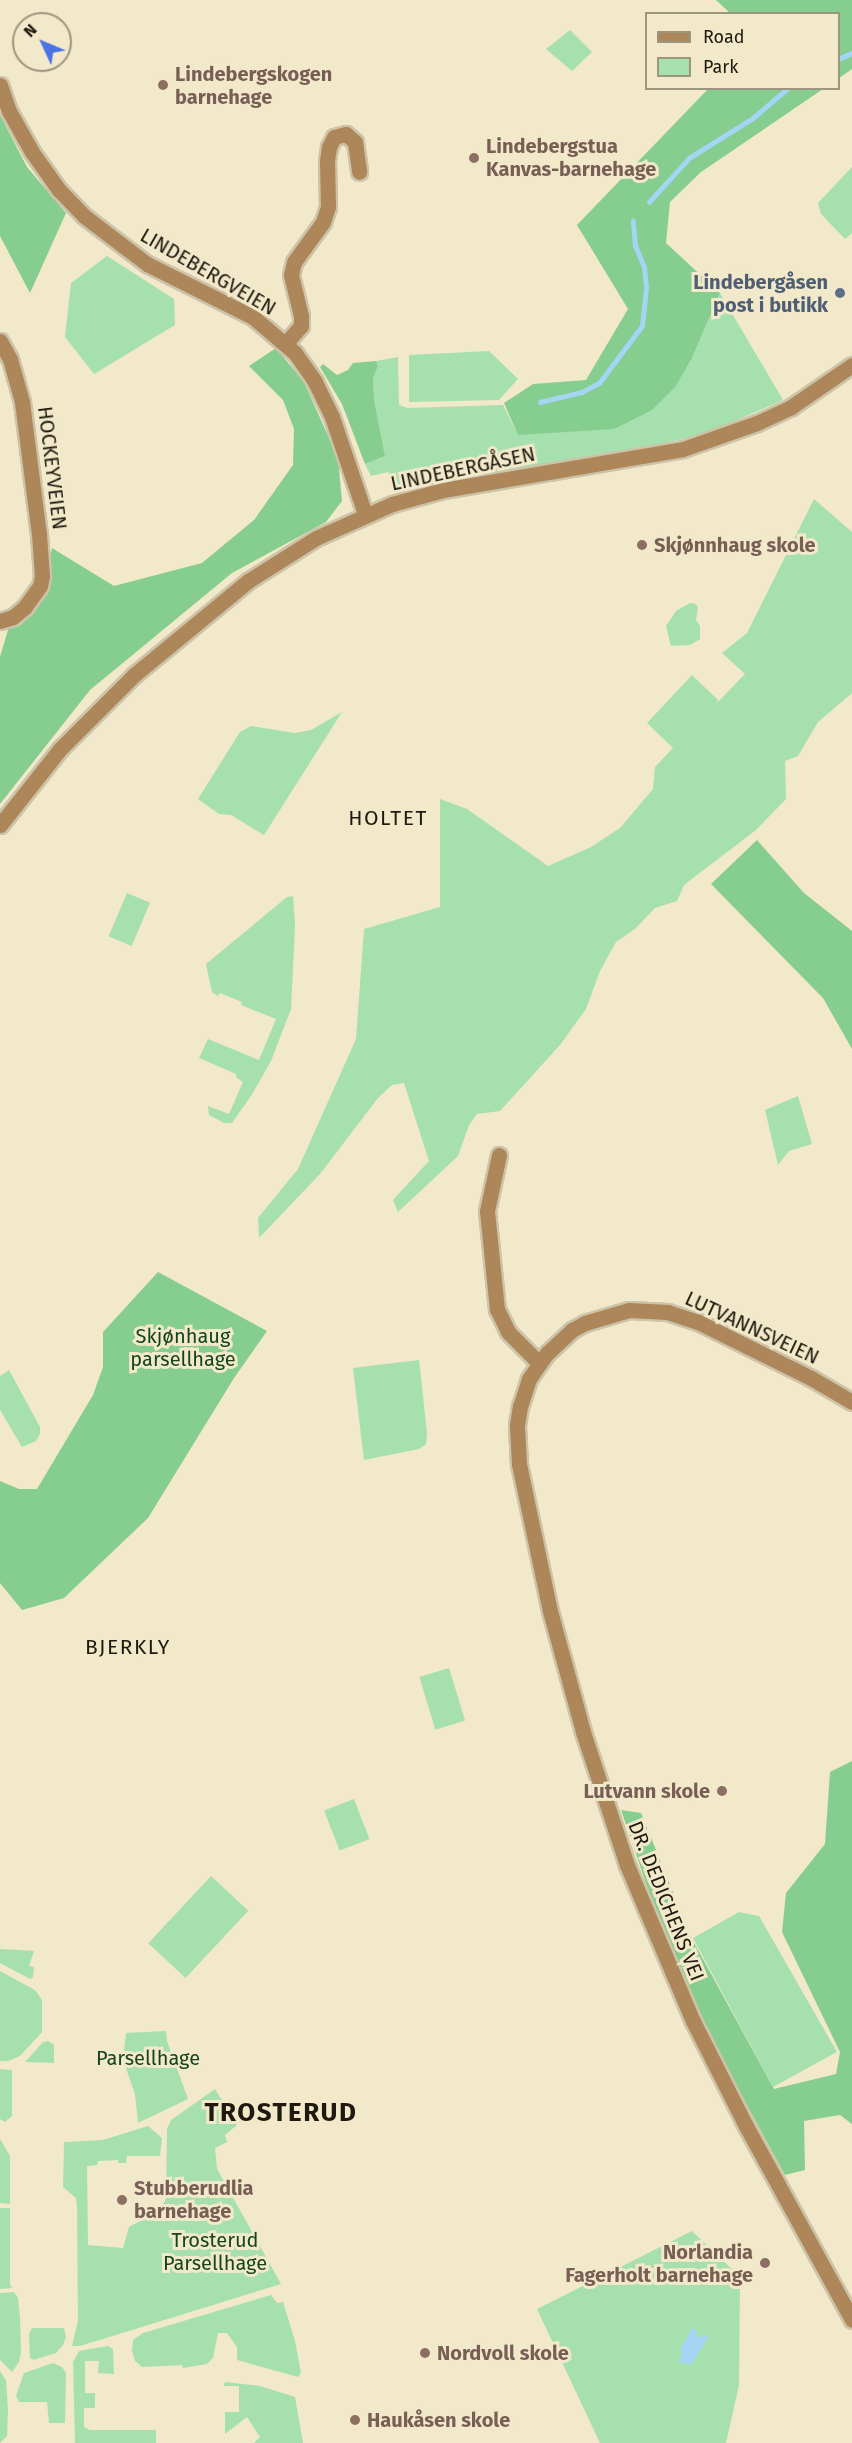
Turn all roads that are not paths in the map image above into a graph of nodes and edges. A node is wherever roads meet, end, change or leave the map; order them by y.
1 (0, 85) edge
2 (359, 172) dead end
3 (0, 341) edge
4 (286, 344) junction
5 (852, 365) edge
6 (365, 514) junction
7 (0, 621) edge
8 (0, 825) edge
9 (498, 1155) dead end
10 (539, 1363) junction
11 (852, 1402) edge
12 (852, 2320) edge

1 - 4 street, LINDEBERGVEIEN
2 - 4 street
3 - 7 street, HOCKEYVEIEN
4 - 6 street, LINDEBERGVEIEN
5 - 6 street, LINDEBERGÅSEN
6 - 8 street, LINDEBERGÅSEN
9 - 10 street
10 - 11 street, LUTVANNSVEIEN
10 - 12 street, DR. DEDICHENS VEI

